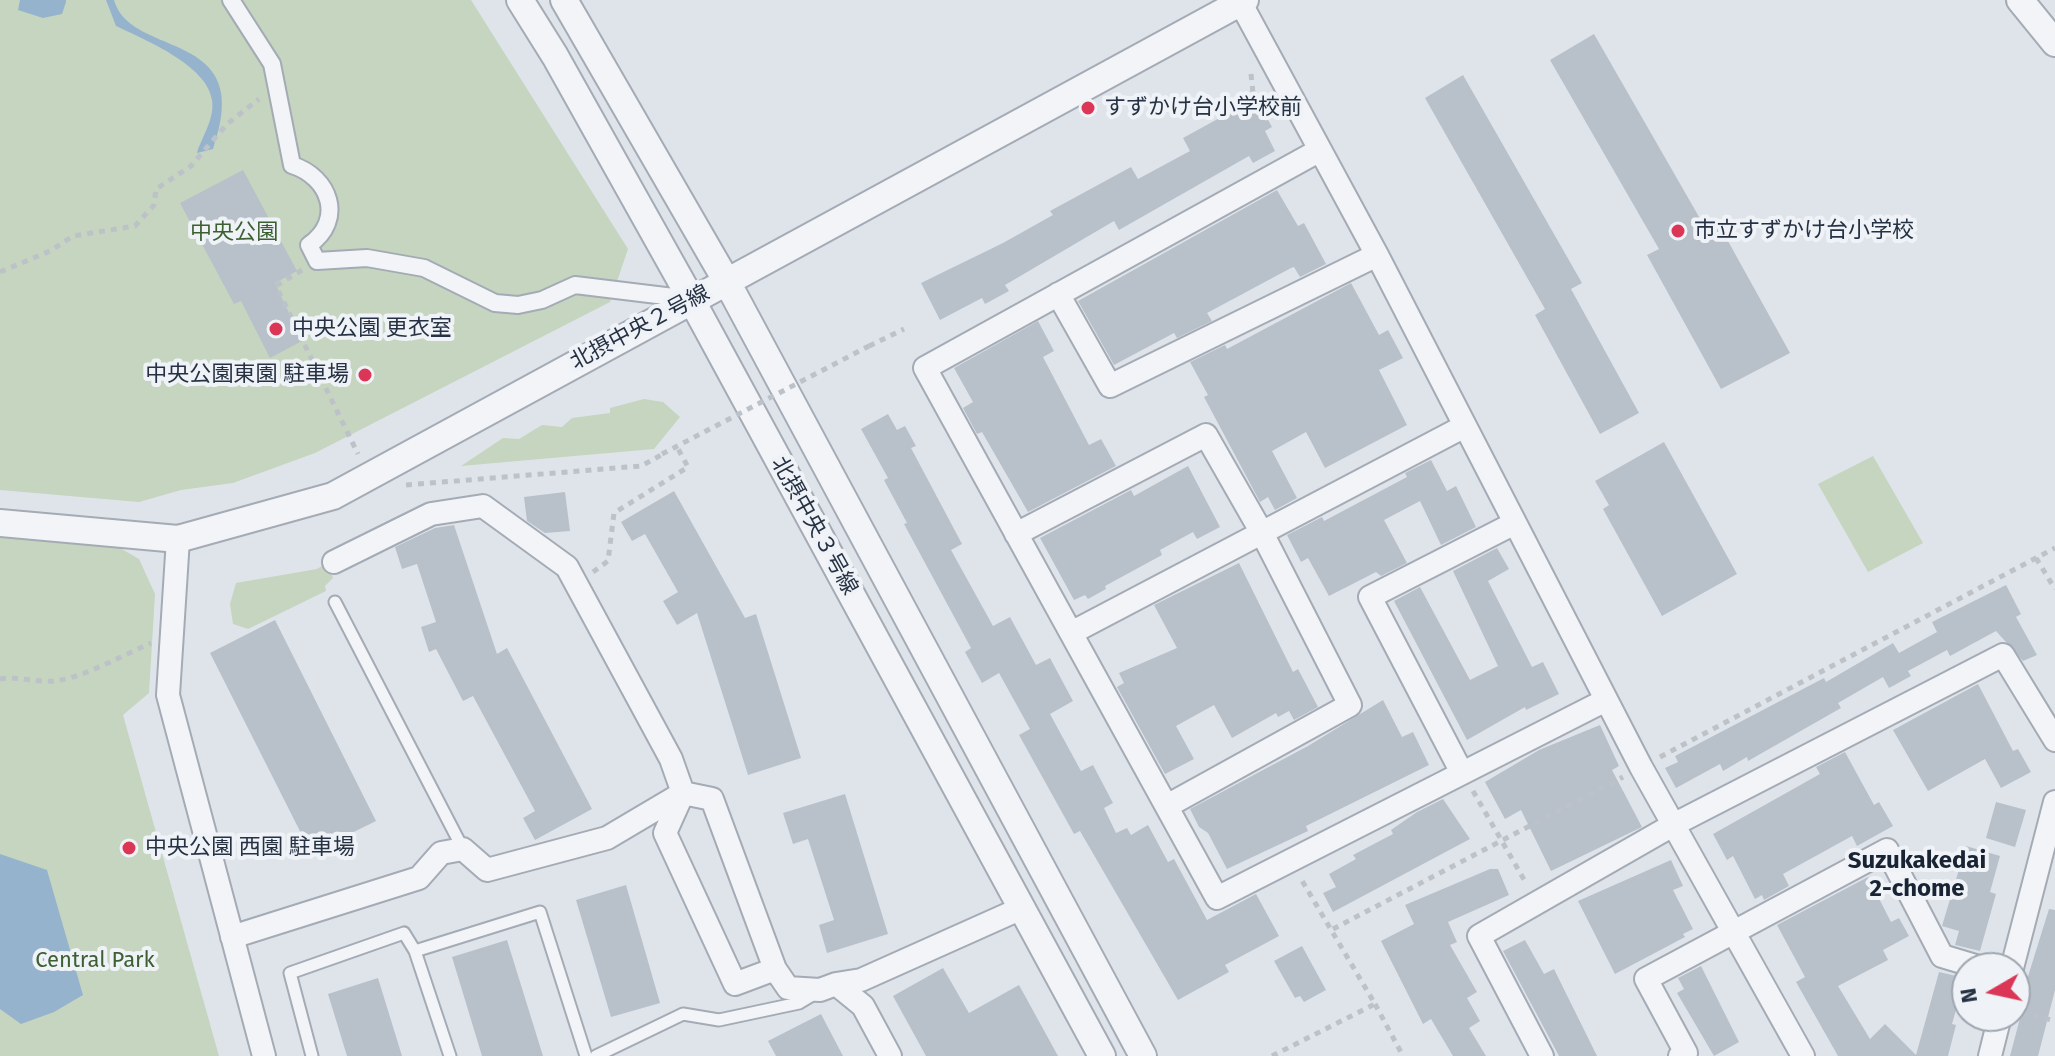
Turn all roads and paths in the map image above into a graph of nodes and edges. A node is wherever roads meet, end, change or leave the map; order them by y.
1 (231, 0) edge
2 (520, 0) edge
3 (564, 0) edge
4 (2020, 0) edge
5 (1242, 1) edge
6 (2055, 43) edge
7 (278, 90) junction
8 (1320, 150) junction
9 (1377, 255) junction
10 (317, 261) junction
11 (0, 272) edge
12 (727, 282) junction
13 (1058, 294) junction
14 (691, 299) junction
15 (904, 329) dead end
16 (1465, 426) junction
17 (677, 447) junction
18 (380, 482) junction
19 (0, 523) edge
20 (1515, 523) junction
21 (1262, 533) junction
22 (1016, 534) junction
23 (178, 539) junction
24 (2055, 548) edge
25 (2036, 558) junction
26 (334, 562) dead end
27 (576, 584) junction
28 (2055, 589) edge
29 (335, 602) dead end
30 (172, 632) junction
31 (1071, 633) junction
32 (0, 679) edge
33 (1606, 700) junction
34 (2055, 740) edge
35 (1641, 767) junction
36 (1462, 773) junction
37 (683, 793) junction
38 (2055, 802) edge
39 (1167, 806) junction
40 (1673, 825) junction
41 (1502, 840) junction
42 (463, 849) junction
43 (1289, 861) junction
44 (1537, 904) junction
45 (1022, 908) junction
46 (1333, 929) junction
47 (1732, 931) junction
48 (232, 937) junction
49 (415, 951) junction
50 (2016, 952) edge
51 (1951, 959) edge
52 (775, 969) junction
53 (828, 987) junction
54 (1375, 1004) junction
55 (2031, 1015) edge
56 (2055, 1021) edge
57 (1996, 1032) edge
58 (264, 1056) edge
59 (312, 1056) edge
60 (450, 1056) edge
61 (586, 1056) edge
62 (596, 1056) edge
63 (890, 1056) edge
64 (1102, 1056) edge
65 (1143, 1056) edge
66 (1272, 1056) edge
67 (1403, 1056) edge
68 (1542, 1056) edge
69 (1680, 1056) edge
70 (1803, 1056) edge
71 (1990, 1056) edge

1 - 7 street
2 - 14 street, 北摂中央３号線
3 - 12 street, 北摂中央３号線
4 - 6 street
5 - 8 street
5 - 12 street, 北摂中央２号線
7 - 10 street
7 - 11 path
8 - 9 street
8 - 13 street
9 - 13 street
9 - 16 street
10 - 14 street
10 - 18 path
12 - 14 street, 北摂中央２号線
12 - 65 street, 北摂中央３号線
13 - 22 street
14 - 18 street, 北摂中央２号線
14 - 45 street, 北摂中央３号線
15 - 17 path, bridge
16 - 20 street
16 - 21 street
17 - 18 path, bridge
17 - 27 path
18 - 23 street, 北摂中央２号線
19 - 23 street, 北摂中央２号線
20 - 33 street
20 - 36 street
21 - 22 street
21 - 31 street
21 - 39 street
22 - 31 street
23 - 30 street
24 - 25 path
25 - 28 path
25 - 35 path
26 - 27 street
27 - 37 street
29 - 42 lane
30 - 32 path
30 - 48 street
31 - 39 street
33 - 35 street
33 - 36 street
34 - 40 street
35 - 40 street
35 - 41 path
36 - 41 path
36 - 43 street
37 - 42 street
37 - 52 street
37 - 52 street
38 - 50 street
39 - 43 street
40 - 44 street
40 - 47 street
41 - 44 path
41 - 46 path
42 - 48 street
43 - 46 path
44 - 68 street
45 - 53 street
45 - 64 street, 北摂中央３号線
46 - 54 path
47 - 51 street
47 - 69 street
47 - 70 street
48 - 58 street
49 - 59 lane
49 - 60 lane
49 - 61 lane
52 - 53 street
53 - 62 lane
53 - 63 street
54 - 66 path
54 - 67 path
55 - 56 path
57 - 71 street

